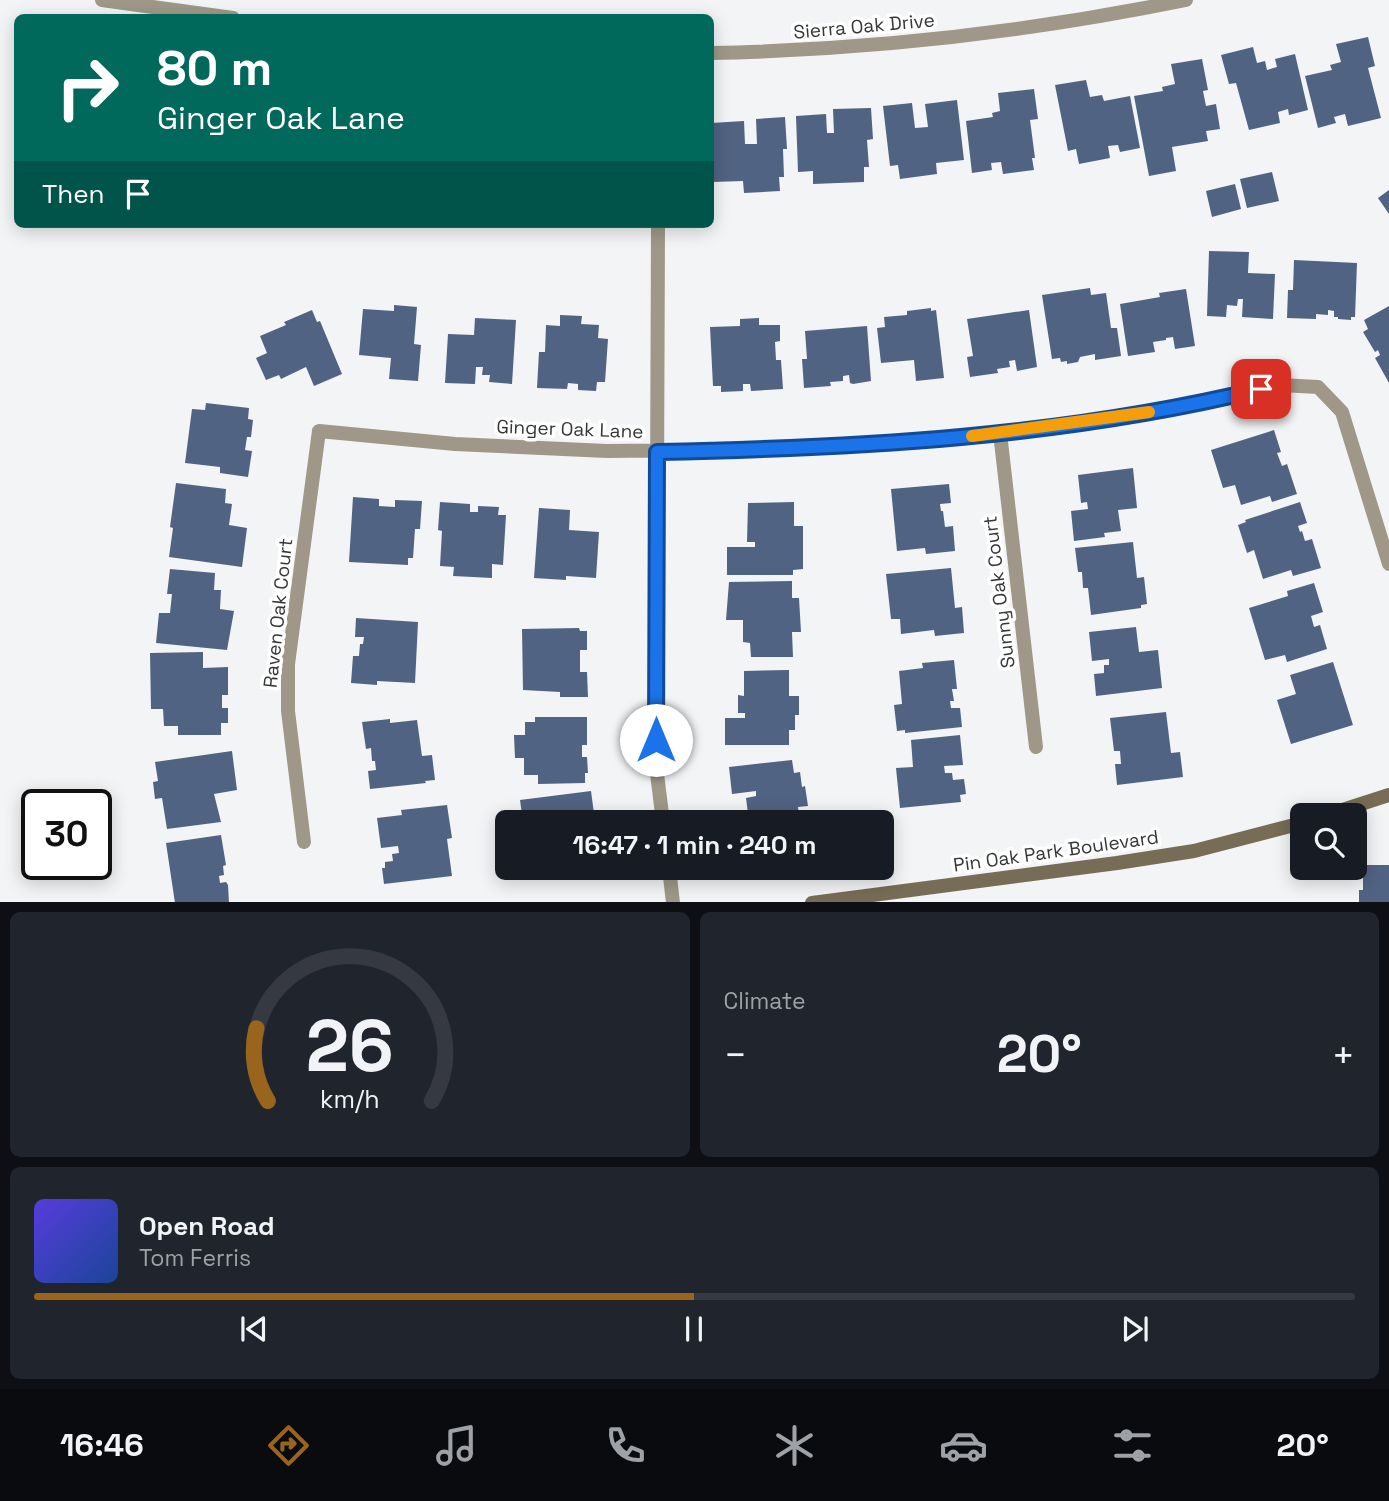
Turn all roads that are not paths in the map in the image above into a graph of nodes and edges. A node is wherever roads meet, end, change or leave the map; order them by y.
1 (102, 0) edge
2 (1186, 0) edge
3 (204, 14) edge
4 (714, 53) edge
5 (658, 228) edge
6 (319, 431) joint
7 (1000, 433) junction
8 (657, 452) junction
9 (1389, 564) edge
10 (1036, 747) dead end
11 (1389, 795) edge
12 (1364, 803) edge
13 (662, 810) edge
14 (1290, 825) edge
15 (304, 842) dead end
16 (670, 880) edge
17 (885, 898) edge
18 (673, 902) edge
19 (813, 902) edge

1 - 3 street
2 - 4 street, Sierra Oak Drive
5 - 8 street
6 - 8 street, Ginger Oak Lane
6 - 15 street, Raven Oak Court
7 - 8 street, Ginger Oak Lane
7 - 9 street, Ginger Oak Lane
7 - 10 street, Sunny Oak Court
8 - 13 street
11 - 12 street
14 - 17 street, Pin Oak Park Boulevard
16 - 18 street
17 - 19 street, Pin Oak Park Boulevard

